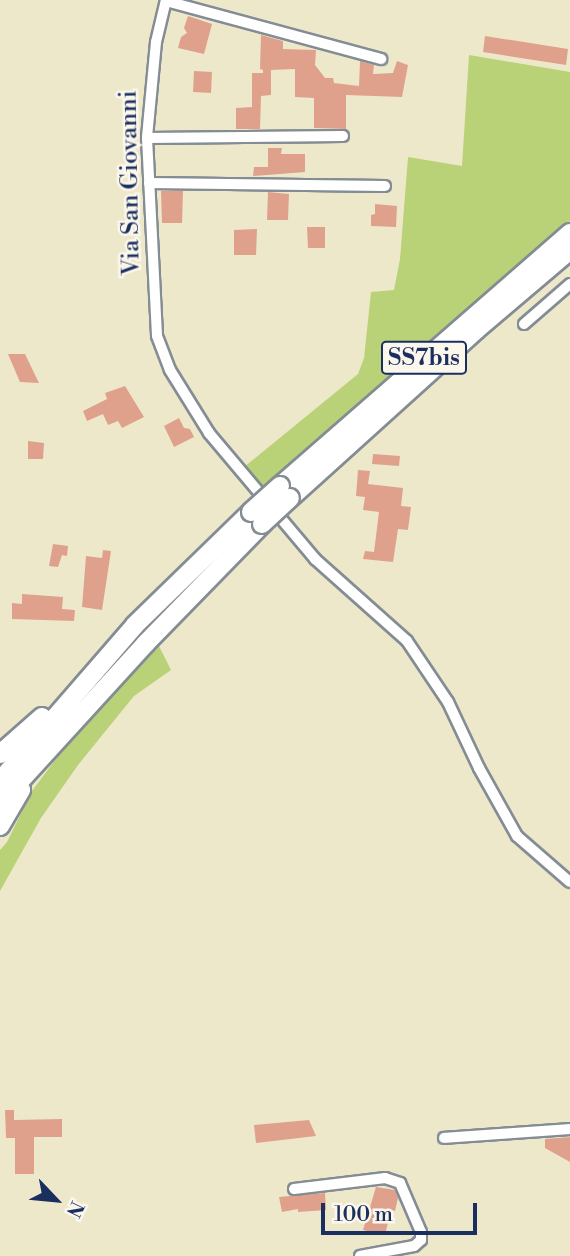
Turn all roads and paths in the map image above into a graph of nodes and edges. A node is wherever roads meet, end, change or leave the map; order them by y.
1 (166, 0) edge
2 (381, 59) dead end
3 (343, 136) dead end
4 (147, 138) junction
5 (149, 183) junction
6 (385, 186) dead end
7 (570, 233) edge
8 (570, 250) edge
9 (570, 284) edge
10 (524, 324) dead end
11 (285, 492) junction
12 (257, 518) junction
13 (84, 680) junction
14 (60, 735) junction
15 (0, 754) edge
16 (0, 781) edge
17 (0, 803) edge
18 (0, 826) edge
19 (570, 883) edge
20 (570, 1129) edge
21 (444, 1138) dead end
22 (294, 1189) dead end
23 (360, 1256) edge

1 - 2 street
1 - 4 street, Via San Giovanni
3 - 4 street
4 - 5 street, Via San Giovanni
5 - 6 street
5 - 19 street, Via San Giovanni
7 - 11 highway, SS7bis
8 - 11 highway, SS7bis
9 - 10 street
11 - 12 highway, SS7bis, bridge
12 - 13 highway, SS7bis
12 - 14 highway, SS7bis
13 - 15 highway
13 - 16 highway, SS7bis
14 - 17 highway, SS7bis
14 - 18 highway
20 - 21 street
22 - 23 street

